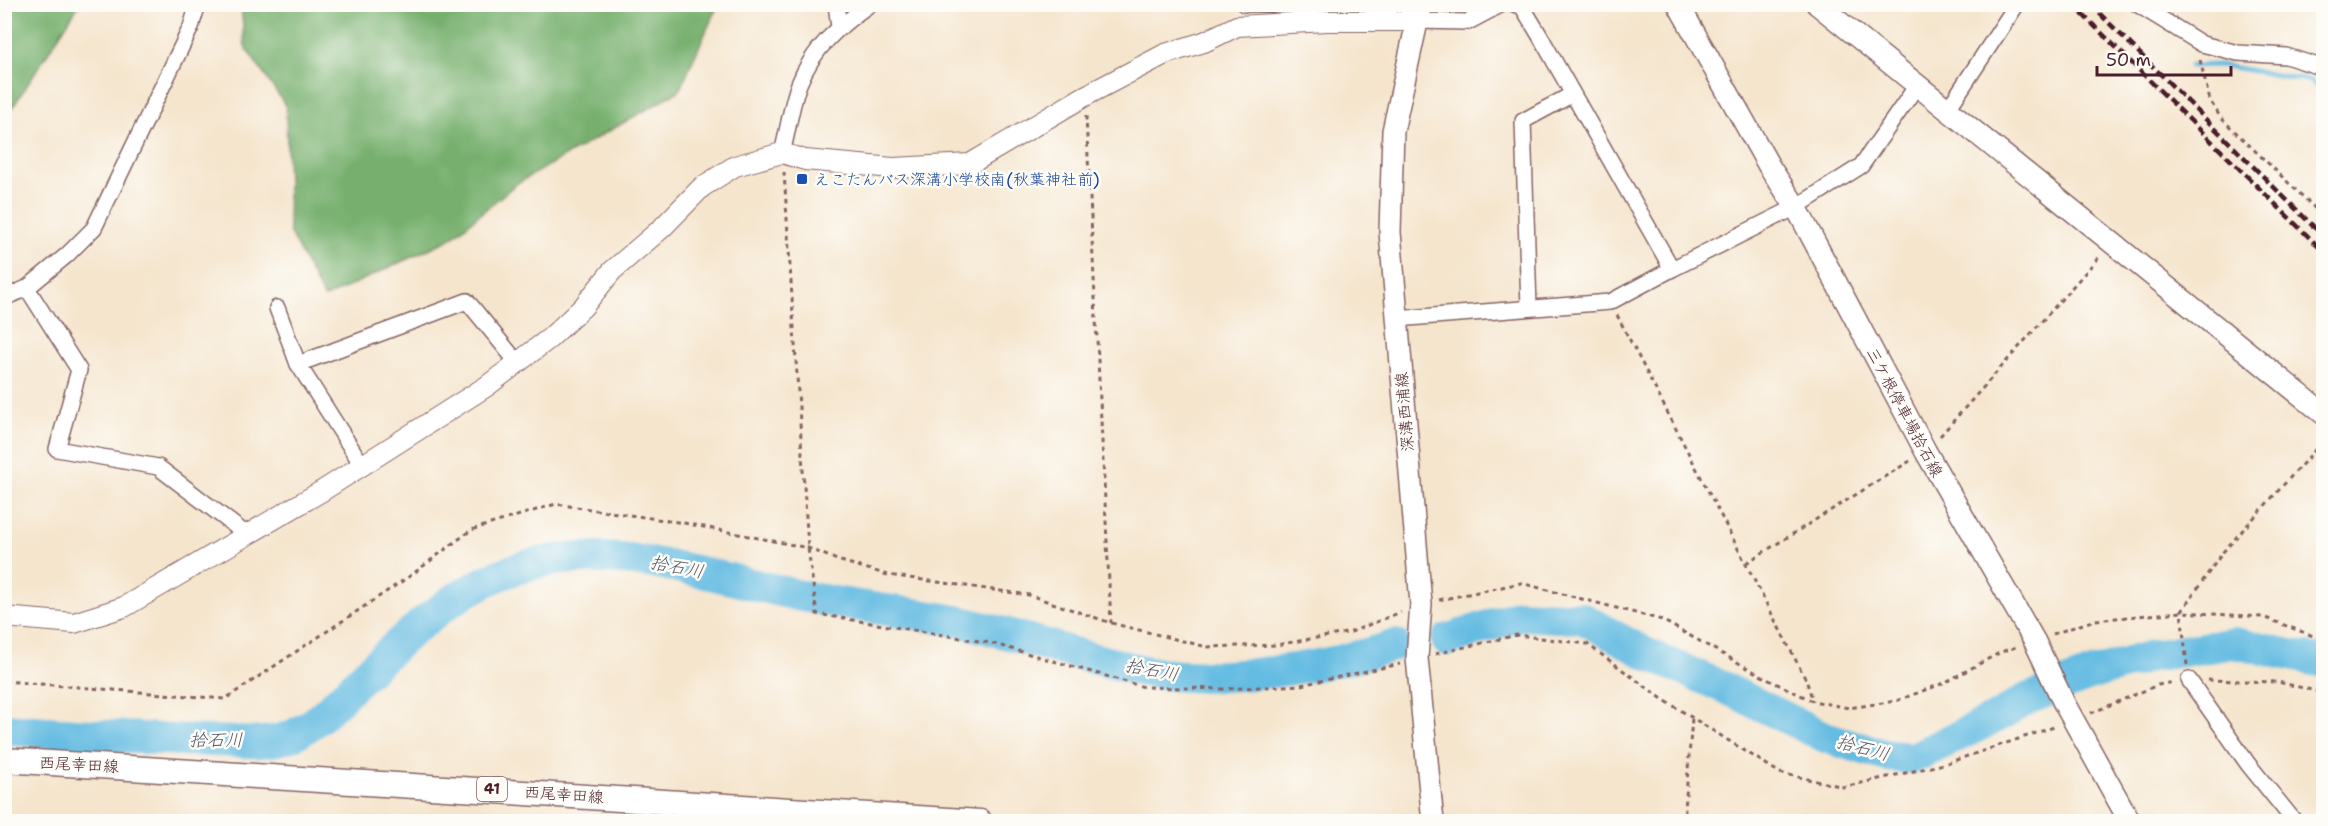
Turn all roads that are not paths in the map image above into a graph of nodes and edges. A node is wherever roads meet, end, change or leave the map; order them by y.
1 (198, 4) edge
2 (836, 4) edge
3 (870, 4) edge
4 (1273, 4) edge
5 (1502, 4) edge
6 (1514, 4) edge
7 (1678, 4) edge
8 (1817, 4) edge
9 (2017, 4) edge
10 (2137, 4) edge
11 (1244, 5) edge
12 (1418, 13) edge
13 (1237, 26) junction
14 (838, 27) junction
15 (2324, 68) edge
16 (1918, 84) junction
17 (1571, 95) junction
18 (1948, 109) junction
19 (782, 153) junction
20 (1796, 207) junction
21 (1672, 269) junction
22 (27, 288) junction
23 (4, 298) edge
24 (277, 308) dead end
25 (1529, 308) junction
26 (1396, 319) junction
27 (517, 363) junction
28 (298, 364) junction
29 (2324, 414) edge
30 (362, 465) junction
31 (247, 535) junction
32 (4, 617) edge
33 (2189, 681) road end
34 (4, 760) edge
35 (980, 822) edge
36 (1433, 822) edge
37 (2130, 822) edge
38 (2295, 822) edge

1 - 22 street
2 - 14 street
3 - 14 street
4 - 11 street
5 - 12 street
6 - 17 street
7 - 20 main road, 三ケ根停車場拾石線
8 - 16 main road
9 - 18 street
10 - 15 street
11 - 13 street
12 - 13 street
12 - 26 main road, 深溝西浦線
13 - 19 street
14 - 19 street
16 - 18 main road
16 - 20 street
17 - 21 street
17 - 25 street
18 - 29 main road
19 - 27 street
20 - 21 street
20 - 37 main road, 三ケ根停車場拾石線
21 - 25 street
22 - 23 street
22 - 31 street
24 - 28 street
25 - 26 street
26 - 36 main road, 深溝西浦線
27 - 28 street
27 - 30 street
28 - 30 street
30 - 31 street
31 - 32 street
33 - 38 street
34 - 35 main road, 西尾幸田線 / 41

